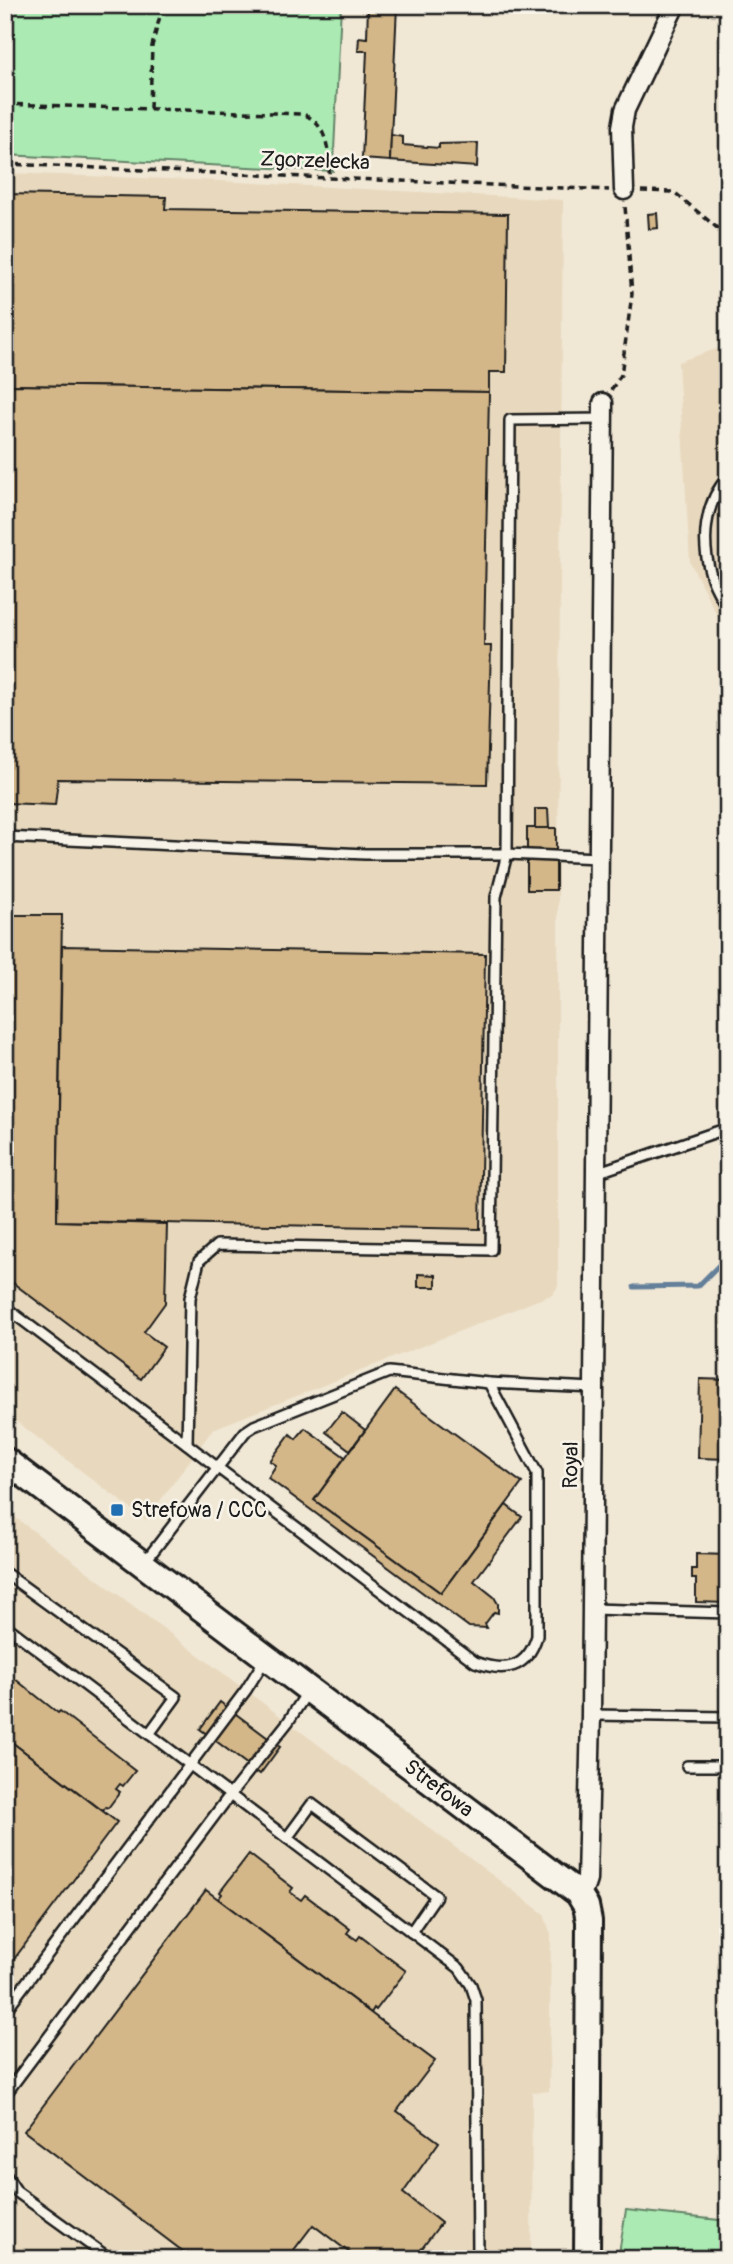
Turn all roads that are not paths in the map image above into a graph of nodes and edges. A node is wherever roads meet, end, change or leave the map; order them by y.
1 (675, 5) edge
2 (624, 190) road end
3 (603, 411) joint
4 (728, 477) edge
5 (728, 609) edge
6 (5, 837) edge
7 (508, 854) junction
8 (599, 858) junction
9 (728, 1128) edge
10 (596, 1173) junction
11 (5, 1307) edge
12 (489, 1383) junction
13 (594, 1388) junction
14 (187, 1444) junction
15 (5, 1461) edge
16 (218, 1468) junction
17 (143, 1564) junction
18 (5, 1573) edge
19 (592, 1609) junction
20 (728, 1613) edge
21 (5, 1626) edge
22 (266, 1658) junction
23 (309, 1690) junction
24 (592, 1715) junction
25 (727, 1717) edge
26 (149, 1734) junction
27 (190, 1765) junction
28 (687, 1766) dead end
29 (727, 1766) edge
30 (230, 1795) junction
31 (286, 1838) junction
32 (578, 1894) junction
33 (411, 1932) junction
34 (5, 2011) edge
35 (5, 2095) edge
36 (5, 2174) edge
37 (110, 2259) edge
38 (478, 2259) edge
39 (587, 2259) edge

1 - 2 street
3 - 7 lane
3 - 8 street, Royal
4 - 5 lane
6 - 7 lane
7 - 8 lane
7 - 14 lane
8 - 10 street, Royal
9 - 10 lane
10 - 13 street, Royal
11 - 14 lane
12 - 13 lane
12 - 16 lane
12 - 16 lane
13 - 19 street, Royal
14 - 16 lane
15 - 17 street, Strefowa
16 - 17 lane
17 - 22 street, Strefowa
18 - 26 lane
19 - 20 lane
19 - 24 street, Royal
21 - 26 lane
22 - 23 street, Strefowa
22 - 27 lane
23 - 30 lane
23 - 32 street, Strefowa
24 - 25 lane
24 - 32 street, Royal
25 - 29 lane
26 - 27 lane
27 - 30 lane
27 - 34 lane
28 - 29 lane
30 - 31 lane
30 - 35 lane
31 - 33 lane
31 - 33 lane
32 - 39 street
33 - 38 lane
36 - 37 lane

